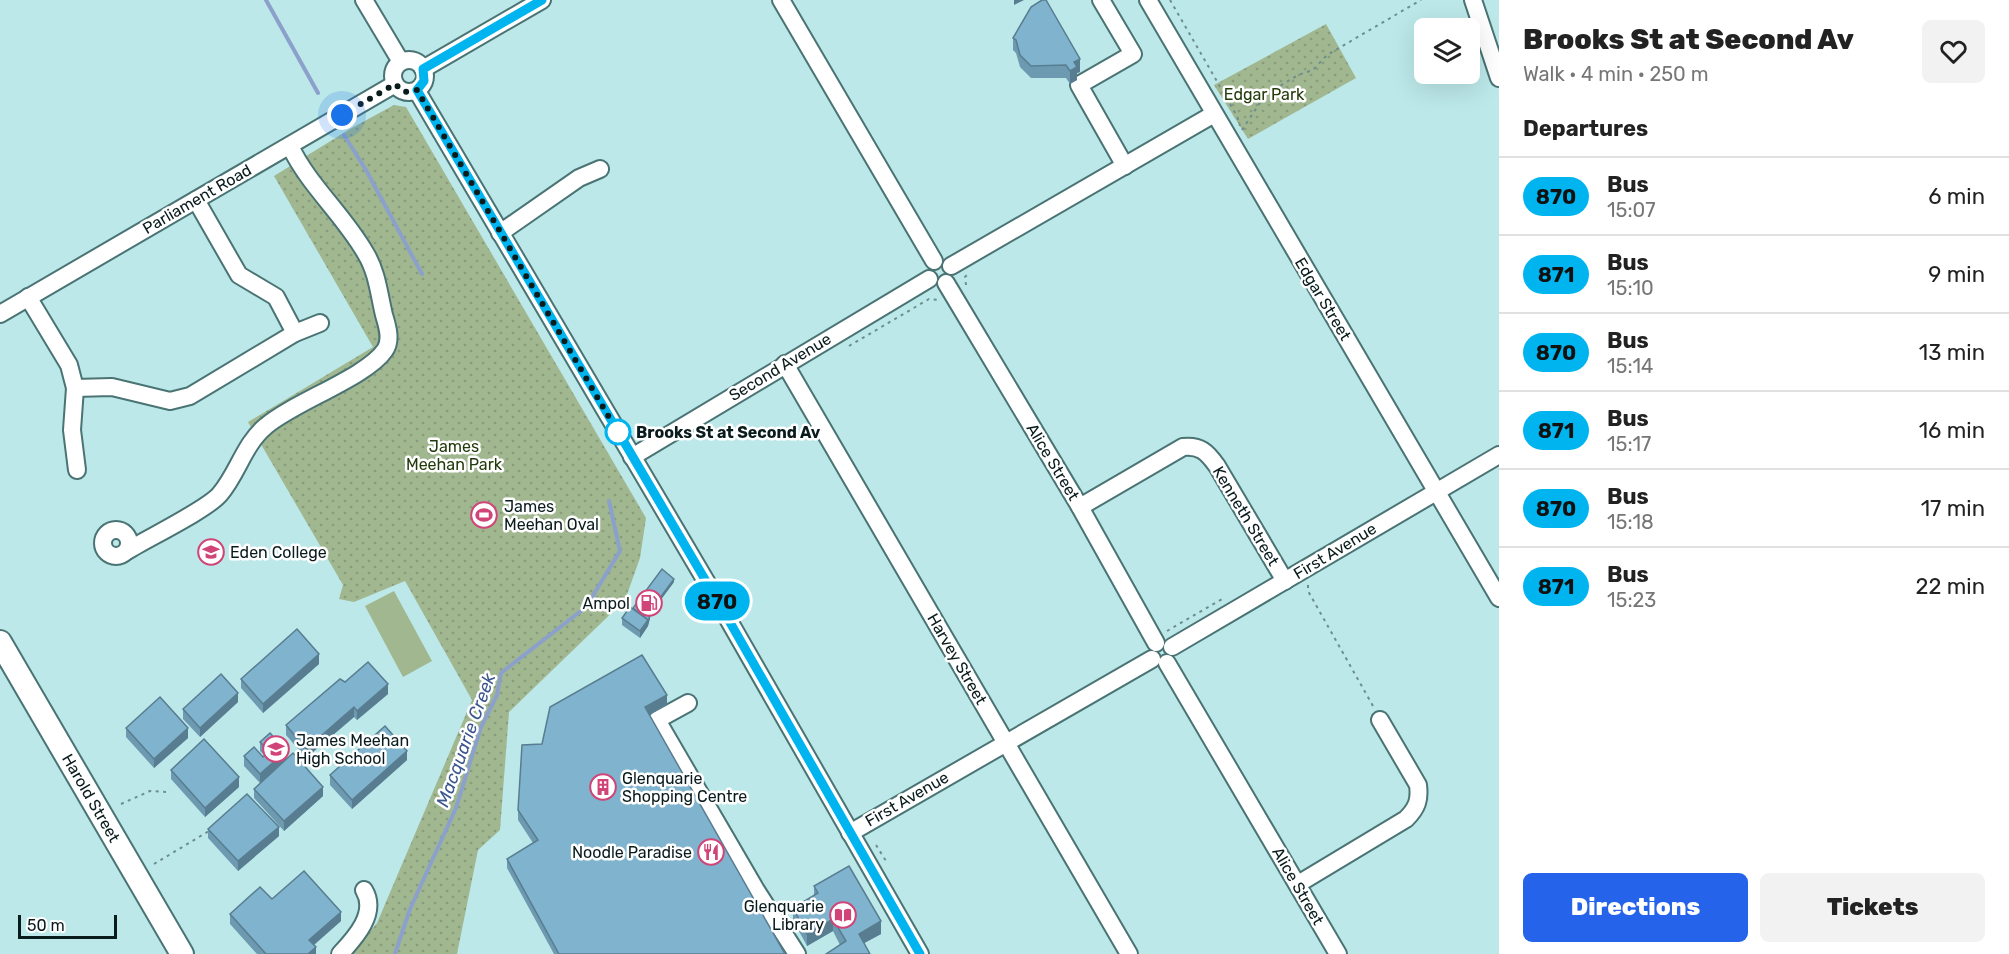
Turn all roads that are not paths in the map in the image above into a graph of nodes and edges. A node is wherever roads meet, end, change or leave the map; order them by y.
1 (364, 0) edge
2 (542, 0) edge
3 (781, 0) edge
4 (1101, 0) edge
5 (1148, 0) edge
6 (1473, 0) edge
7 (401, 62) junction
8 (423, 69) junction
9 (1499, 78) edge
10 (395, 84) junction
11 (417, 90) junction
12 (1214, 114) junction
13 (290, 146) junction
14 (1125, 166) junction
15 (600, 169) dead end
16 (196, 200) junction
17 (500, 233) junction
18 (934, 261) junction
19 (951, 266) junction
20 (929, 279) junction
21 (946, 283) junction
22 (28, 297) junction
23 (0, 314) edge
24 (320, 323) dead end
25 (295, 333) junction
26 (785, 364) junction
27 (75, 388) junction
28 (1499, 455) edge
29 (632, 457) junction
30 (77, 470) dead end
31 (1436, 491) junction
32 (1080, 507) junction
33 (127, 551) dead end
34 (1285, 581) junction
35 (1499, 598) edge
36 (0, 642) edge
37 (1162, 653) junction
38 (688, 703) dead end
39 (1380, 720) road end
40 (1005, 742) junction
41 (850, 833) junction
42 (1298, 884) junction
43 (364, 890) dead end
44 (182, 954) edge
45 (340, 954) edge
46 (797, 954) edge
47 (920, 954) edge
48 (1129, 954) edge
49 (1338, 954) edge

1 - 7 street
2 - 8 street
3 - 18 street
4 - 14 street
5 - 12 street, Edgar Street
6 - 9 street
7 - 8 street
7 - 10 street
8 - 11 street
10 - 11 street
10 - 13 street, Parliament Road
11 - 17 street
12 - 14 street
12 - 31 street, Edgar Street
13 - 16 street, Parliament Road
13 - 33 street
14 - 19 street
15 - 17 street
16 - 22 street, Parliament Road
16 - 25 street
17 - 29 street
18 - 19 street
18 - 20 street
19 - 21 street
20 - 21 street
20 - 26 street, Second Avenue
21 - 32 street, Alice Street
22 - 23 street, Parliament Road
22 - 27 street
24 - 25 street
25 - 27 street
26 - 29 street, Second Avenue
26 - 40 street, Harvey Street
27 - 30 street
28 - 31 street, First Avenue
29 - 41 street
31 - 34 street, First Avenue
31 - 35 street, Edgar Street
32 - 34 street, Kenneth Street
32 - 37 street, Alice Street
34 - 37 street, First Avenue
36 - 44 main road, Harold Street
37 - 40 street, First Avenue
37 - 42 street, Alice Street
38 - 46 street
39 - 42 street
40 - 41 street, First Avenue
40 - 48 street, Harvey Street
41 - 47 street
42 - 49 street, Alice Street
43 - 45 street

